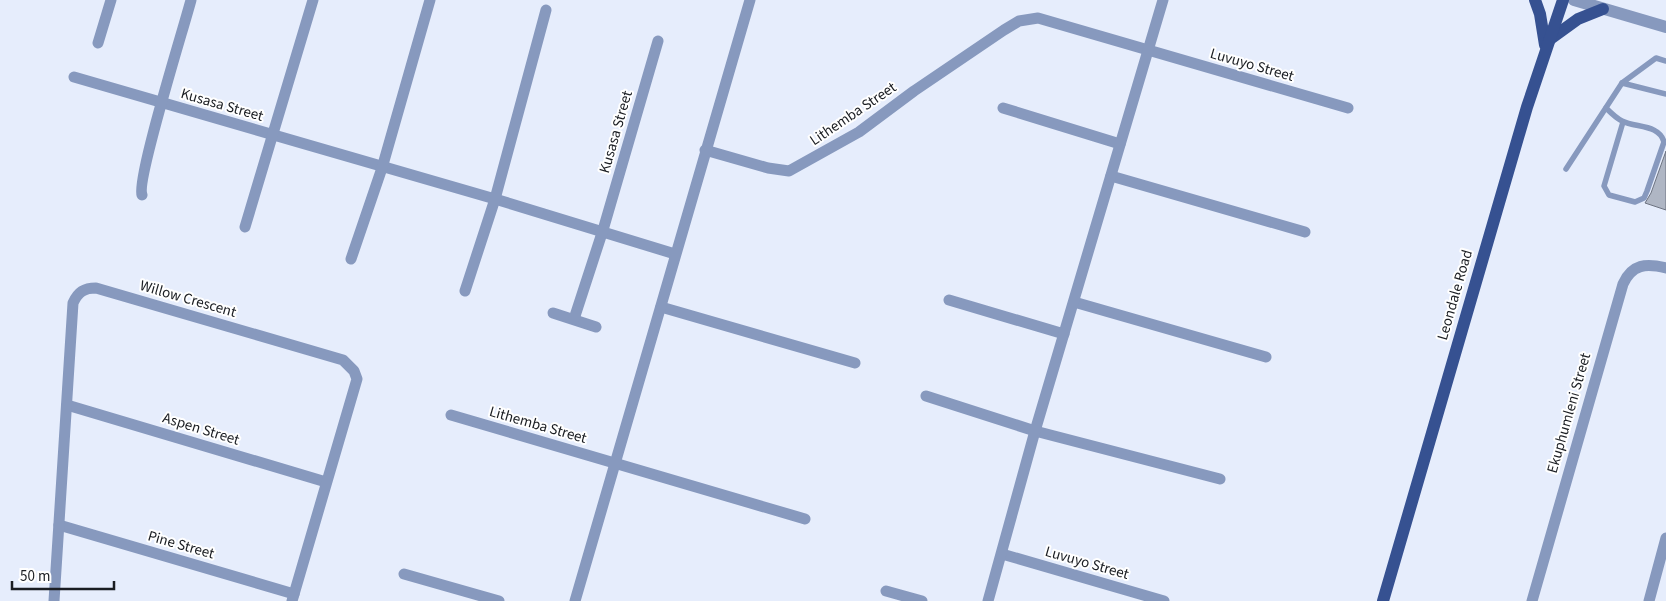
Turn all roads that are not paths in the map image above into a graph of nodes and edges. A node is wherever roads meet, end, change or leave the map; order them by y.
1 (111, 0) edge
2 (192, 0) edge
3 (313, 0) edge
4 (430, 0) edge
5 (750, 0) edge
6 (1163, 0) edge
7 (1535, 0) edge
8 (1564, 0) edge
9 (1574, 0) edge
10 (1605, 7) edge
11 (546, 10) dead end
12 (1666, 27) edge
13 (1004, 30) joint
14 (658, 41) dead end
15 (98, 43) dead end
16 (1547, 44) junction
17 (1149, 50) junction
18 (1666, 61) edge
19 (74, 78) dead end
20 (1622, 83) junction
21 (1666, 94) edge
22 (162, 103) junction
23 (1003, 108) dead end
24 (1348, 108) dead end
25 (1606, 108) junction
26 (1623, 122) junction
27 (273, 136) junction
28 (1120, 144) junction
29 (705, 150) junction
30 (382, 168) junction
31 (1566, 169) dead end
32 (1111, 176) junction
33 (142, 195) dead end
34 (495, 198) junction
35 (245, 227) dead end
36 (603, 230) junction
37 (1305, 232) dead end
38 (675, 254) junction
39 (351, 259) dead end
40 (1666, 268) edge
41 (466, 291) dead end
42 (949, 300) dead end
43 (1074, 302) junction
44 (661, 307) junction
45 (553, 312) dead end
46 (574, 319) junction
47 (596, 326) dead end
48 (1064, 334) junction
49 (1266, 357) dead end
50 (855, 363) dead end
51 (926, 396) dead end
52 (67, 405) junction
53 (451, 415) dead end
54 (1036, 430) junction
55 (616, 464) junction
56 (1220, 479) dead end
57 (326, 482) junction
58 (805, 520) dead end
59 (59, 525) junction
60 (1666, 538) edge
61 (1002, 554) junction
62 (404, 574) dead end
63 (886, 591) dead end
64 (293, 598) edge
65 (54, 601) edge
66 (500, 601) edge
67 (574, 601) edge
68 (922, 601) edge
69 (988, 601) edge
70 (1164, 601) edge
71 (1383, 601) edge
72 (1532, 601) edge
73 (1648, 601) edge

1 - 15 street
2 - 22 street, Kusasa Street
3 - 27 street, Kusasa Street
4 - 30 street
5 - 29 street
6 - 17 street
7 - 16 main road
8 - 16 main road, Leondale Road
9 - 10 street
10 - 12 street
10 - 16 main road
11 - 34 street
13 - 17 street, Luvuyo Street
13 - 29 street, Lithemba Street
14 - 36 street, Kusasa Street
16 - 71 main road, Leondale Road
17 - 24 street, Luvuyo Street
17 - 28 street
18 - 20 lane
19 - 22 street, Kusasa Street
20 - 21 lane
20 - 25 lane
22 - 27 street, Kusasa Street
22 - 33 street
23 - 28 street
25 - 26 lane
25 - 31 lane
26 - 26 lane
27 - 30 street, Kusasa Street
27 - 35 street
28 - 32 street
29 - 38 street
30 - 34 street, Kusasa Street
30 - 39 street
32 - 37 street
32 - 43 street
34 - 36 street, Kusasa Street
34 - 41 street
36 - 38 street, Kusasa Street
36 - 46 street
38 - 44 street
40 - 72 street, Ekuphumleni Street
42 - 48 street
43 - 48 street
43 - 49 street
44 - 50 street
44 - 55 street
45 - 46 street
46 - 47 street
48 - 54 street
51 - 54 street
52 - 57 street, Aspen Street
52 - 57 street, Willow Crescent
52 - 59 street, Willow Crescent
53 - 55 street, Lithemba Street
54 - 56 street
54 - 61 street
55 - 58 street, Lithemba Street
55 - 67 street
57 - 64 street, Willow Crescent
59 - 64 street, Pine Street
59 - 65 street, Willow Crescent
60 - 73 street
61 - 69 street
61 - 70 street, Luvuyo Street
62 - 66 street
63 - 68 street

